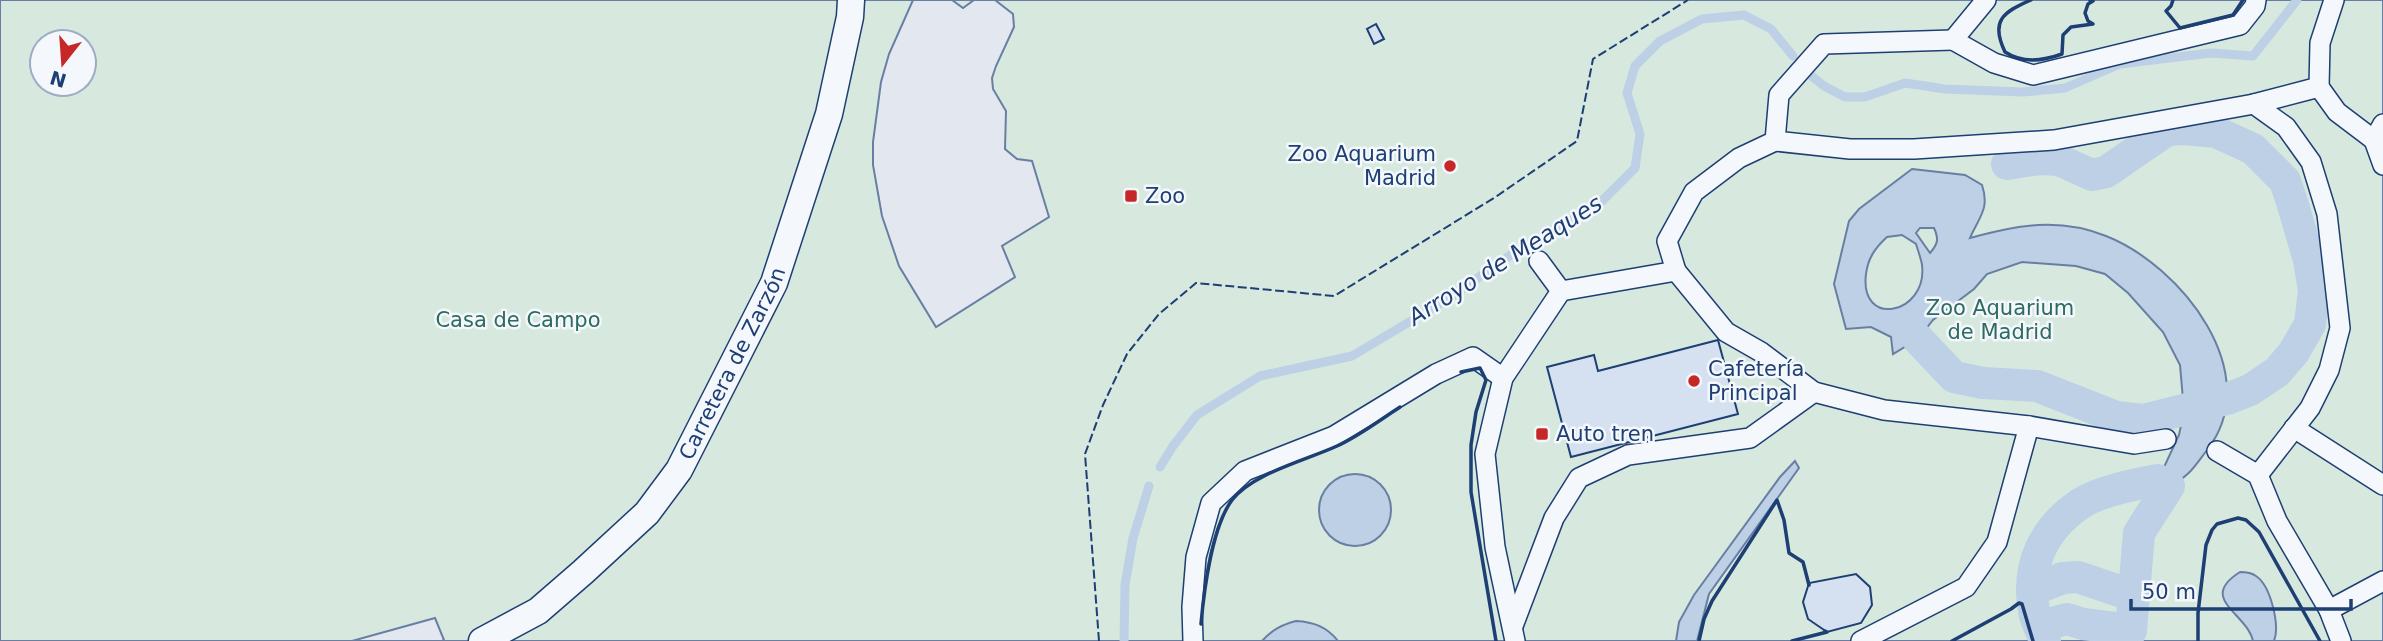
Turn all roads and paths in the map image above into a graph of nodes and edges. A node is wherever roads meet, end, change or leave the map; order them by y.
1 (851, 0) edge
2 (1986, 0) edge
3 (2256, 0) edge
4 (2333, 0) edge
5 (1953, 40) junction
6 (2319, 87) junction
7 (2254, 104) junction
8 (2379, 132) edge
9 (1775, 141) junction
10 (2383, 165) edge
11 (1539, 261) dead end
12 (1676, 271) junction
13 (1561, 291) junction
14 (1503, 378) junction
15 (1814, 392) junction
16 (2029, 426) junction
17 (2294, 428) junction
18 (2166, 439) dead end
19 (2217, 451) dead end
20 (2258, 475) junction
21 (2383, 485) edge
22 (2382, 578) edge
23 (2329, 610) junction
24 (1514, 634) edge
25 (482, 641) edge
26 (1193, 641) edge
27 (1861, 641) edge
28 (2341, 641) edge

1 - 25 street, Carretera de Zarzón
2 - 5 street
3 - 5 street
4 - 6 street
5 - 9 street
6 - 7 street
6 - 8 street
7 - 9 street
7 - 17 street
8 - 10 street
9 - 12 street
11 - 13 street
12 - 13 street
12 - 15 street
13 - 14 street
14 - 24 street
14 - 26 street
15 - 16 street
15 - 24 street
16 - 18 street
16 - 27 street
17 - 20 street
17 - 21 street
19 - 20 street
20 - 23 street
22 - 23 street
23 - 28 street

